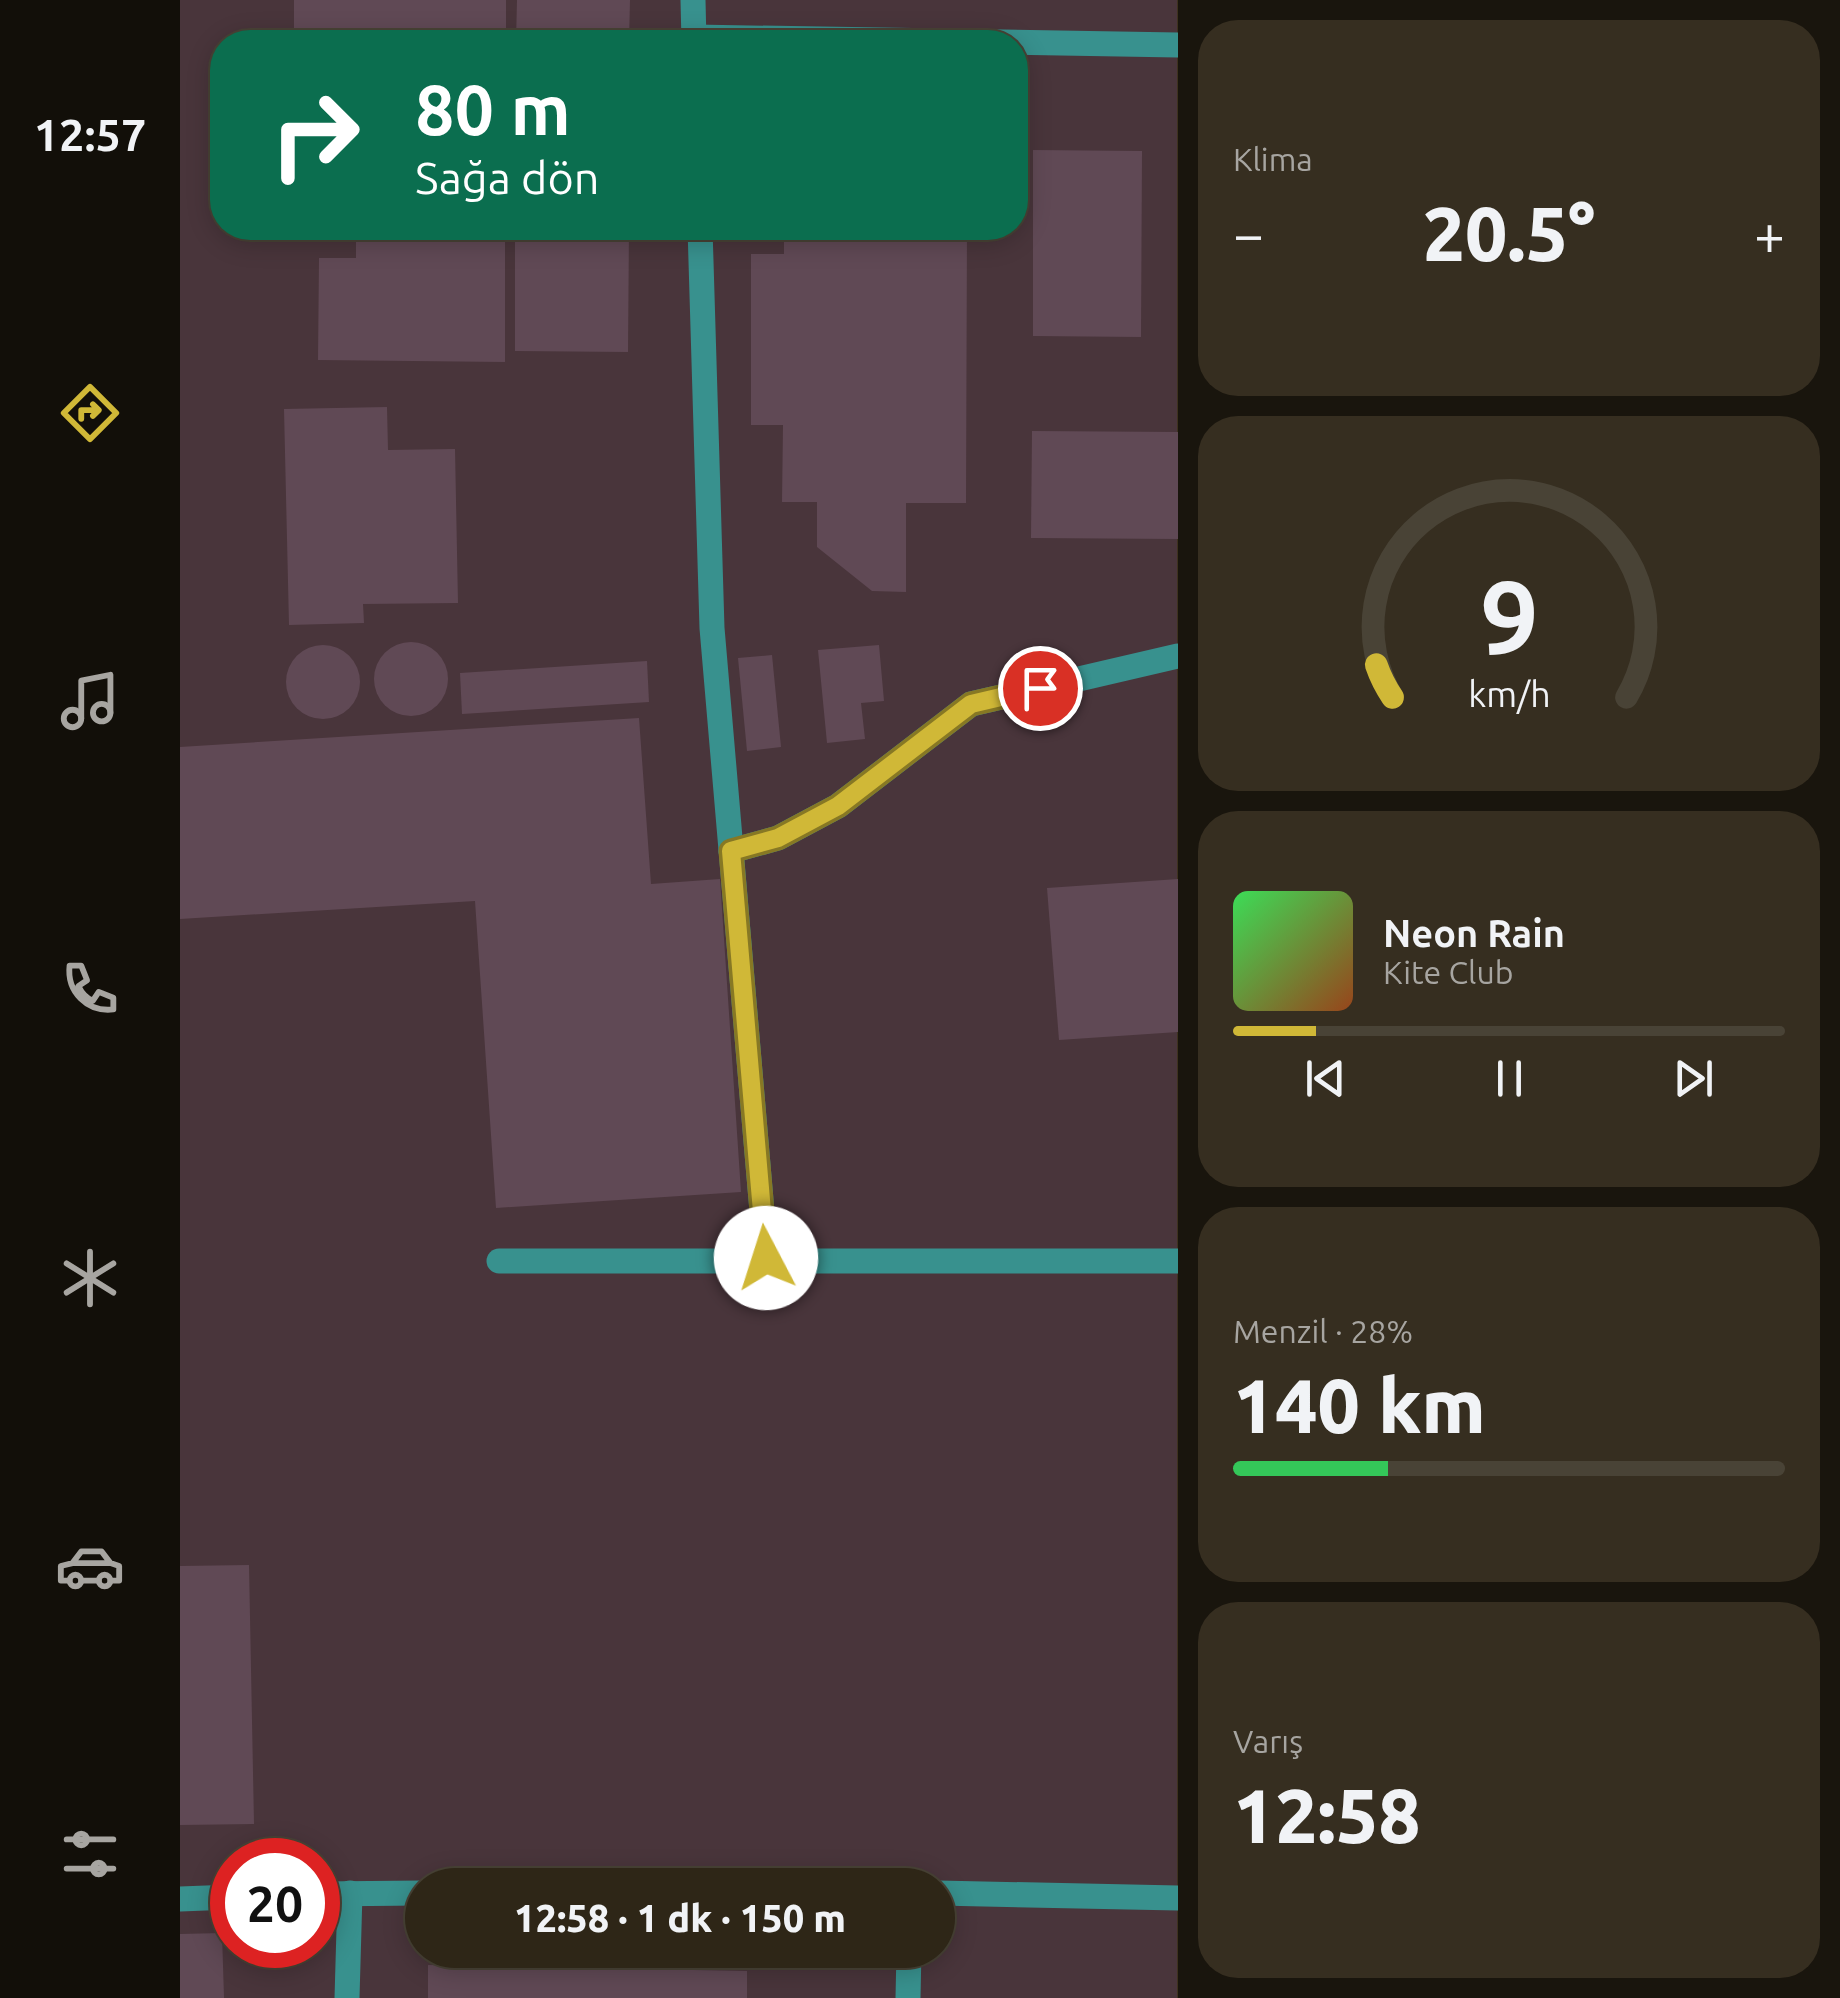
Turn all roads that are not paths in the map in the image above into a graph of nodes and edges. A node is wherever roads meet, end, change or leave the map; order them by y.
1 (693, 0) edge
2 (694, 30) edge
3 (1028, 44) edge
4 (1178, 46) edge
5 (700, 240) edge
6 (1178, 656) edge
7 (731, 851) junction
8 (766, 1258) junction
9 (499, 1261) dead end
10 (1178, 1261) edge
11 (405, 1893) edge
12 (955, 1893) edge
13 (340, 1894) edge
14 (350, 1894) junction
15 (210, 1898) edge
16 (1178, 1898) edge
17 (180, 1899) edge
18 (908, 1968) edge
19 (347, 1998) edge
20 (908, 1998) edge

1 - 2 street
3 - 4 street
5 - 7 street
6 - 7 street
7 - 8 street
8 - 9 street
8 - 10 street
11 - 14 street
12 - 16 street
13 - 14 street
14 - 19 street
15 - 17 street
18 - 20 street

